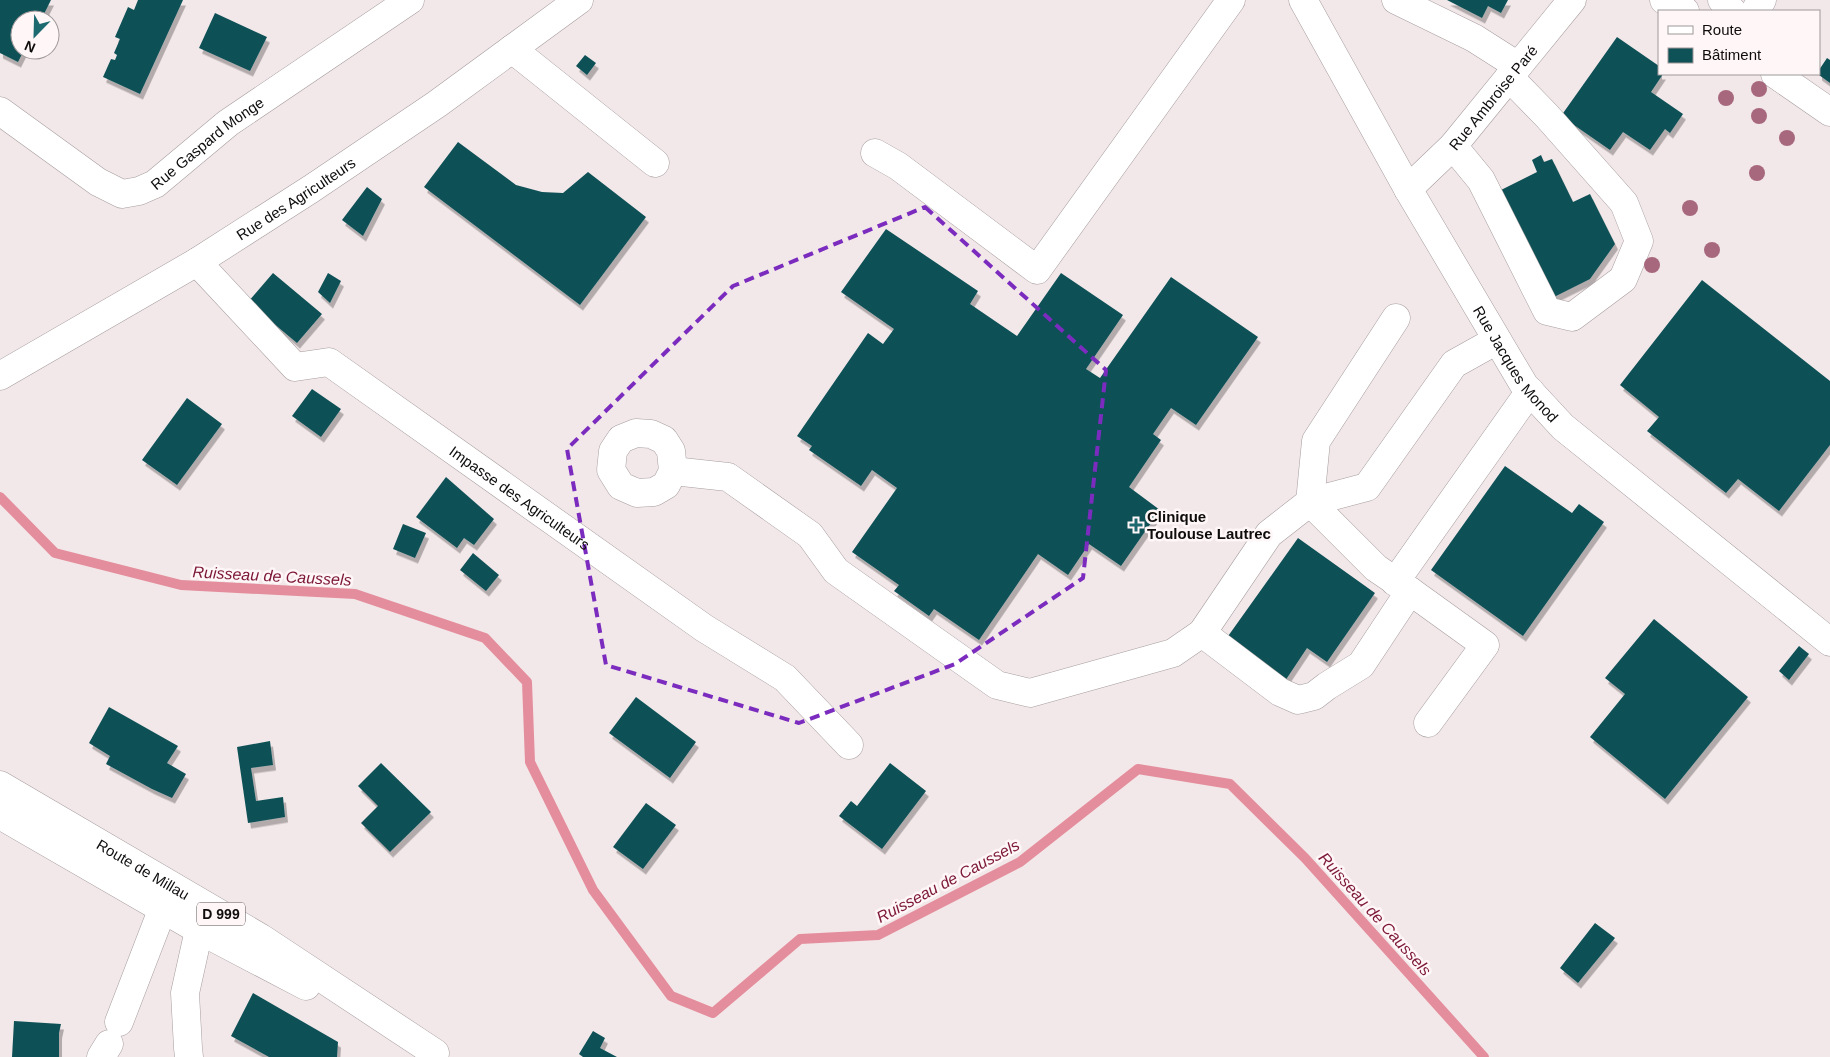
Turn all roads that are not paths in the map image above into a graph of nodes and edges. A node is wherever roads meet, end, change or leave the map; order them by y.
1 (410, 0) edge
2 (579, 0) edge
3 (1230, 0) edge
4 (1303, 0) edge
5 (1396, 0) edge
6 (1572, 0) edge
7 (1664, 0) edge
8 (1722, 0) edge
9 (1683, 10) edge
10 (1731, 10) edge
11 (512, 49) junction
12 (1514, 71) junction
13 (1776, 75) edge
14 (0, 111) edge
15 (1830, 112) edge
16 (1453, 146) junction
17 (875, 153) dead end
18 (655, 163) dead end
19 (1408, 189) junction
20 (197, 262) junction
21 (1396, 318) dead end
22 (1497, 340) junction
23 (0, 376) edge
24 (1530, 391) junction
25 (674, 471) dead end
26 (1310, 502) junction
27 (1403, 586) junction
28 (1202, 633) junction
29 (1830, 642) edge
30 (1428, 724) dead end
31 (849, 745) dead end
32 (0, 785) edge
33 (0, 815) edge
34 (167, 897) junction
35 (199, 930) junction
36 (110, 1041) edge
37 (438, 1055) edge
38 (190, 1057) edge

1 - 14 street, Rue Gaspard Monge
2 - 11 street, Rue des Agriculteurs
3 - 17 street
4 - 19 street, Rue Jacques Monod
5 - 12 street
6 - 12 street, Rue Ambroise Paré
7 - 9 street
8 - 10 street
11 - 18 street
11 - 20 street, Rue des Agriculteurs
12 - 16 street, Rue Ambroise Paré
12 - 16 street
13 - 15 street
16 - 19 street, Rue Ambroise Paré
19 - 22 street, Rue Jacques Monod
20 - 23 street, Rue des Agriculteurs
20 - 31 street, Impasse des Agriculteurs
21 - 26 street
22 - 24 street, Rue Jacques Monod
22 - 26 street
24 - 27 street
24 - 29 street, Rue Jacques Monod
25 - 28 street
26 - 27 street
26 - 28 street
27 - 28 street
27 - 30 street
32 - 34 street, Route de Millau / D 999
33 - 34 street, Route de Millau / D 999
34 - 35 street, Route de Millau / D 999
34 - 36 street
34 - 37 street, Route de Millau / D 999
35 - 37 street, Route de Millau / D 999
35 - 38 street

